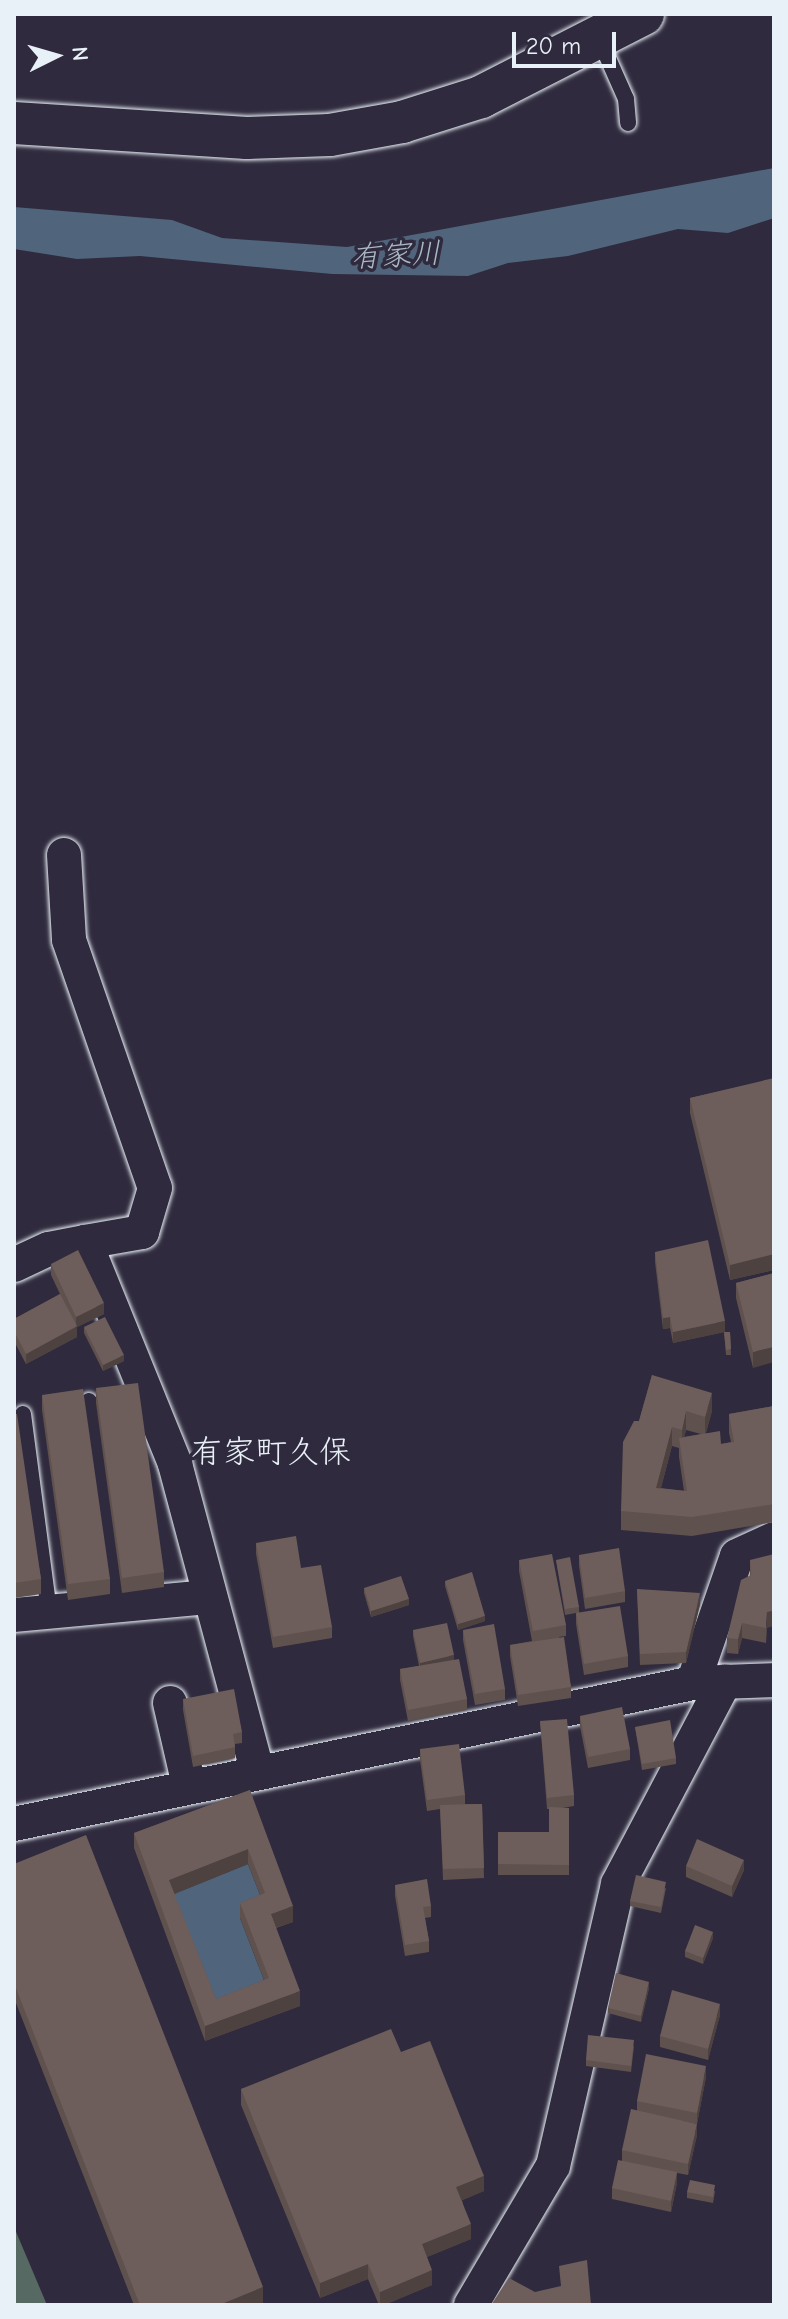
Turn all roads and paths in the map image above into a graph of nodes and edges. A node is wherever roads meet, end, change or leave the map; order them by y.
1 (643, 14) edge
2 (598, 36) junction
3 (14, 123) edge
4 (628, 123) dead end
5 (64, 855) dead end
6 (85, 1242) junction
7 (14, 1265) edge
8 (89, 1401) dead end
9 (23, 1414) dead end
10 (774, 1539) edge
11 (207, 1597) junction
12 (117, 1605) junction
13 (49, 1612) junction
14 (14, 1615) edge
15 (774, 1680) edge
16 (709, 1682) junction
17 (170, 1703) dead end
18 (257, 1770) junction
19 (189, 1785) junction
20 (14, 1824) edge
21 (471, 2305) edge

1 - 2 street
2 - 3 street
2 - 4 lane
5 - 6 street
6 - 7 street
6 - 11 street
8 - 12 lane
9 - 13 lane
10 - 16 street
11 - 12 street
11 - 18 street
12 - 13 street
13 - 14 street
15 - 16 street
16 - 18 street
16 - 21 street
17 - 19 street
18 - 19 street
19 - 20 street

